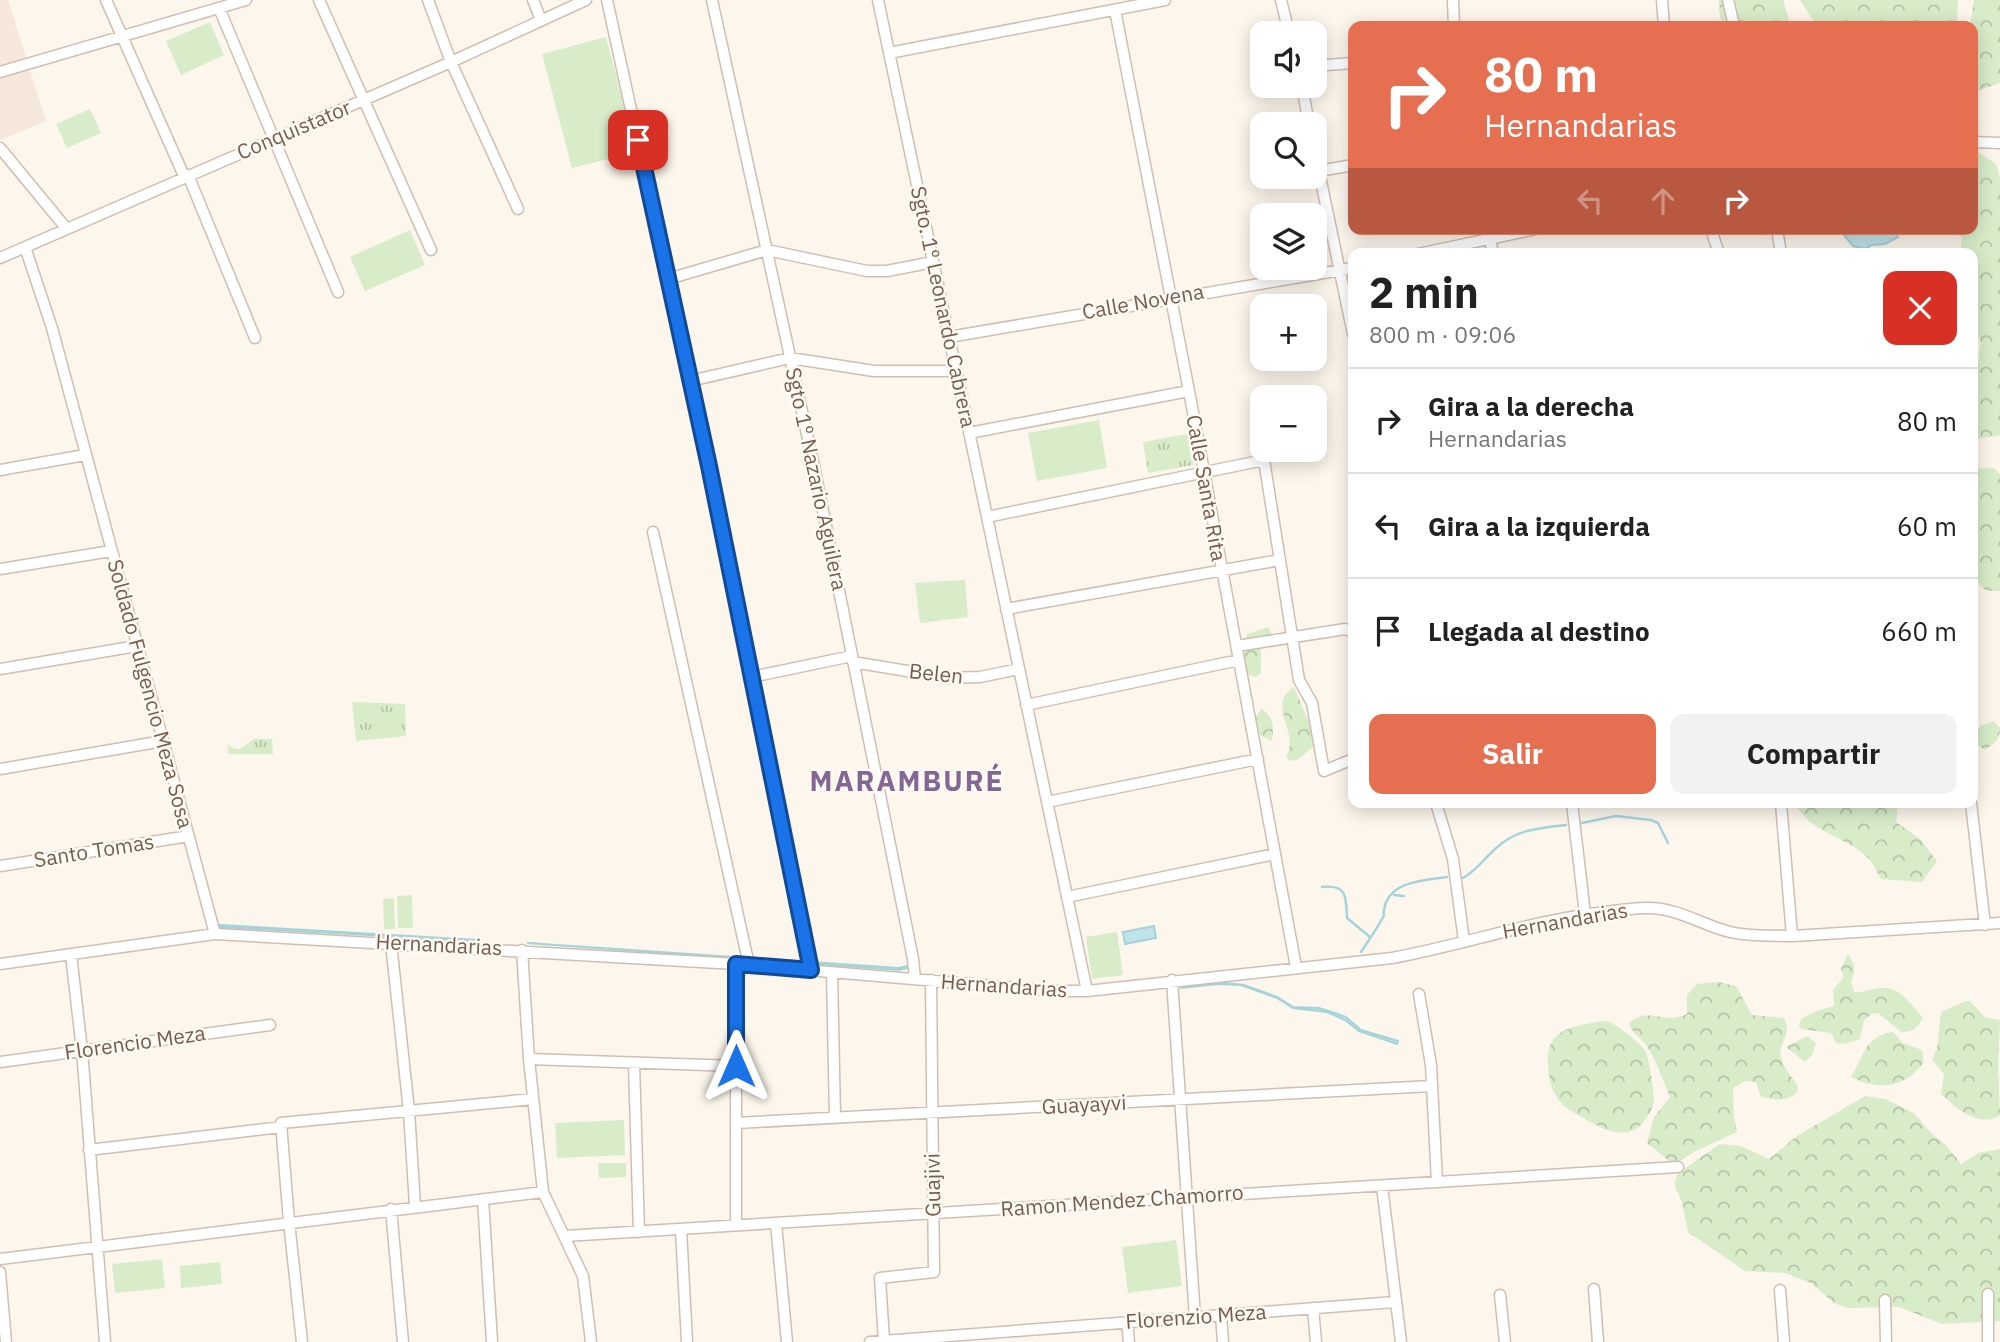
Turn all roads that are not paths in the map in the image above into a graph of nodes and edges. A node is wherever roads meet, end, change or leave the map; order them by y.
1 (106, 0) edge
2 (246, 0) edge
3 (319, 0) edge
4 (429, 0) edge
5 (533, 0) edge
6 (586, 0) edge
7 (607, 0) edge
8 (712, 0) edge
9 (878, 0) edge
10 (1166, 0) edge
11 (1281, 0) edge
12 (1453, 0) edge
13 (1662, 0) edge
14 (1728, 0) edge
15 (219, 8) junction
16 (1115, 10) junction
17 (541, 20) junction
18 (1286, 21) edge
19 (1454, 21) edge
20 (1664, 21) edge
21 (1733, 21) edge
22 (122, 36) junction
23 (890, 53) junction
24 (451, 62) junction
25 (1348, 63) edge
26 (1327, 65) edge
27 (0, 72) edge
28 (364, 100) junction
29 (274, 138) junction
30 (1978, 142) edge
31 (2000, 143) edge
32 (0, 148) edge
33 (1348, 166) edge
34 (1327, 170) edge
35 (186, 176) junction
36 (1322, 189) edge
37 (518, 209) dead end
38 (66, 228) junction
39 (1485, 235) edge
40 (25, 247) junction
41 (1439, 248) edge
42 (431, 250) dead end
43 (767, 250) junction
44 (0, 258) edge
45 (933, 262) junction
46 (1348, 269) edge
47 (1338, 271) junction
48 (668, 279) junction
49 (338, 292) dead end
50 (1170, 297) junction
51 (1348, 313) edge
52 (949, 337) junction
53 (255, 338) dead end
54 (790, 358) junction
55 (956, 371) junction
56 (690, 381) junction
57 (1189, 391) junction
58 (969, 433) junction
59 (85, 455) junction
60 (0, 470) edge
61 (1204, 472) junction
62 (987, 517) junction
63 (653, 532) dead end
64 (111, 551) junction
65 (1280, 560) junction
66 (0, 569) edge
67 (1221, 570) junction
68 (1007, 611) junction
69 (1348, 630) edge
70 (1292, 637) junction
71 (137, 646) junction
72 (1237, 646) junction
73 (853, 659) junction
74 (1239, 660) junction
75 (0, 669) edge
76 (1019, 669) junction
77 (761, 675) dead end
78 (1026, 705) junction
79 (163, 741) junction
80 (1258, 759) junction
81 (1348, 762) edge
82 (0, 769) edge
83 (1047, 802) junction
84 (1438, 808) edge
85 (1573, 808) edge
86 (1781, 808) edge
87 (1972, 808) edge
88 (189, 836) junction
89 (1275, 854) junction
90 (0, 866) edge
91 (1067, 897) junction
92 (1585, 914) junction
93 (2000, 923) edge
94 (1985, 925) junction
95 (215, 934) junction
96 (1792, 936) junction
97 (1464, 941) junction
98 (391, 943) junction
99 (523, 950) junction
100 (71, 956) junction
101 (0, 964) edge
102 (736, 964) junction
103 (749, 965) junction
104 (1296, 967) junction
105 (811, 970) junction
106 (832, 972) junction
107 (915, 979) junction
108 (931, 980) junction
109 (1171, 981) junction
110 (1087, 991) junction
111 (1419, 994) dead end
112 (270, 1025) dead end
113 (82, 1050) junction
114 (529, 1059) junction
115 (0, 1062) edge
116 (634, 1063) junction
117 (736, 1066) junction
118 (1432, 1086) junction
119 (533, 1099) junction
120 (1181, 1100) junction
121 (409, 1111) junction
122 (932, 1113) junction
123 (835, 1118) junction
124 (736, 1123) junction
125 (281, 1127) junction
126 (89, 1150) junction
127 (1678, 1167) dead end
128 (1437, 1182) junction
129 (1382, 1186) junction
130 (543, 1192) junction
131 (1187, 1197) junction
132 (483, 1199) junction
133 (415, 1206) junction
134 (391, 1209) junction
135 (933, 1213) junction
136 (289, 1222) junction
137 (776, 1223) junction
138 (736, 1225) junction
139 (681, 1229) junction
140 (639, 1231) junction
141 (565, 1236) junction
142 (97, 1246) junction
143 (0, 1259) edge
144 (0, 1272) edge
145 (1594, 1289) dead end
146 (1780, 1290) dead end
147 (1988, 1294) dead end
148 (1500, 1295) dead end
149 (1885, 1300) dead end
150 (1395, 1302) junction
151 (1313, 1308) junction
152 (1221, 1315) junction
153 (1195, 1317) junction
154 (1127, 1322) junction
155 (1035, 1329) junction
156 (941, 1339) edge
157 (884, 1341) edge
158 (6, 1342) edge
159 (105, 1342) edge
160 (302, 1342) edge
161 (403, 1342) edge
162 (492, 1342) edge
163 (591, 1342) edge
164 (687, 1342) edge
165 (787, 1342) edge
166 (870, 1342) edge
167 (1036, 1342) edge
168 (1129, 1342) edge
169 (1223, 1342) edge
170 (1316, 1342) edge
171 (1401, 1342) edge
172 (1505, 1342) edge
173 (1598, 1342) edge
174 (1784, 1342) edge
175 (1886, 1342) edge
176 (1988, 1342) edge

1 - 22 street
2 - 15 street
3 - 28 street
4 - 24 street
5 - 17 street
6 - 17 street, Conquistator
7 - 48 street
8 - 43 street, Sgto 1º Nazario Aguilera
9 - 23 street, Sgto. 1º Leonardo Cabrera
10 - 16 street
11 - 18 street
12 - 19 street
13 - 20 street
14 - 21 street
15 - 22 street
15 - 29 street
16 - 23 street
16 - 50 street, Calle Santa Rita
17 - 24 street, Conquistator
22 - 27 street
22 - 35 street
23 - 45 street, Sgto. 1º Leonardo Cabrera
24 - 28 street, Conquistator
24 - 37 street
25 - 26 street
28 - 29 street, Conquistator
28 - 42 street
29 - 35 street, Conquistator
29 - 49 street
30 - 31 street
32 - 38 street
33 - 34 street
35 - 38 street, Conquistator
35 - 53 street
36 - 47 street
38 - 40 street, Conquistator
39 - 41 street
40 - 44 street, Conquistator
40 - 59 street, Soldado Fulgencio Meza Sosa
43 - 45 street
43 - 48 street
43 - 54 street, Sgto 1º Nazario Aguilera
45 - 52 street, Sgto. 1º Leonardo Cabrera
46 - 47 street, Calle Novena
47 - 50 street, Calle Novena
47 - 51 street
48 - 56 street
50 - 52 street, Calle Novena
50 - 57 street, Calle Santa Rita
52 - 55 street, Sgto. 1º Leonardo Cabrera
54 - 55 street
54 - 56 street
54 - 73 street, Sgto 1º Nazario Aguilera
55 - 58 street, Sgto. 1º Leonardo Cabrera
56 - 105 street
57 - 58 street
57 - 61 street, Calle Santa Rita
58 - 62 street, Sgto. 1º Leonardo Cabrera
59 - 60 street
59 - 64 street, Soldado Fulgencio Meza Sosa
61 - 62 street
61 - 65 street
61 - 67 street, Calle Santa Rita
62 - 68 street, Sgto. 1º Leonardo Cabrera
63 - 103 street
64 - 66 street
64 - 71 street, Soldado Fulgencio Meza Sosa
65 - 67 street
65 - 70 street
67 - 68 street
67 - 72 street, Calle Santa Rita
68 - 76 street, Sgto. 1º Leonardo Cabrera
69 - 70 street
70 - 72 street
70 - 81 street
71 - 75 street
71 - 79 street, Soldado Fulgencio Meza Sosa
72 - 74 street, Calle Santa Rita
73 - 76 street, Belen
73 - 77 street
73 - 107 street, Sgto 1º Nazario Aguilera
74 - 78 street
74 - 80 street, Calle Santa Rita
76 - 78 street, Sgto. 1º Leonardo Cabrera
78 - 83 street, Sgto. 1º Leonardo Cabrera
79 - 82 street
79 - 88 street, Soldado Fulgencio Meza Sosa
80 - 83 street
80 - 89 street, Calle Santa Rita
83 - 91 street, Sgto. 1º Leonardo Cabrera
84 - 97 street
85 - 92 street
86 - 96 street
87 - 94 street
88 - 90 street, Santo Tomas
88 - 95 street, Soldado Fulgencio Meza Sosa
89 - 91 street
89 - 104 street, Calle Santa Rita
91 - 110 street, Sgto. 1º Leonardo Cabrera
92 - 96 street, Hernandarias
92 - 97 street, Hernandarias
93 - 94 street, Hernandarias
94 - 96 street, Hernandarias
95 - 98 street, Hernandarias
95 - 100 street, Hernandarias
97 - 104 street, Hernandarias
98 - 99 street, Hernandarias
98 - 121 street
99 - 102 street, Hernandarias
99 - 114 street
100 - 101 street, Hernandarias
100 - 113 street
102 - 103 street, Hernandarias
102 - 117 street
103 - 105 street, Hernandarias
104 - 109 street, Hernandarias
105 - 106 street, Hernandarias
106 - 107 street, Hernandarias
106 - 123 street
107 - 108 street, Hernandarias
108 - 110 street, Hernandarias
108 - 122 street, Guajivi
109 - 110 street, Hernandarias
109 - 120 street
111 - 118 street
112 - 113 street, Florencio Meza
113 - 115 street, Florencio Meza
113 - 126 street
114 - 116 street
114 - 119 street
116 - 117 street
116 - 140 street
117 - 124 street
118 - 120 street, Guayayvi
118 - 128 street
119 - 121 street
119 - 130 street
120 - 122 street, Guayayvi
120 - 131 street
121 - 125 street
121 - 133 street
122 - 123 street, Guayayvi
122 - 135 street, Guajivi
123 - 124 street, Guayayvi
124 - 138 street
125 - 126 street
125 - 136 street
126 - 142 street
127 - 128 street, Ramon Mendez Chamorro
128 - 129 street, Ramon Mendez Chamorro
129 - 131 street, Ramon Mendez Chamorro
129 - 150 street
130 - 132 street
130 - 141 street
131 - 135 street, Ramon Mendez Chamorro
131 - 153 street
132 - 133 street
132 - 162 street
133 - 134 street
134 - 136 street
134 - 161 street
135 - 137 street, Ramon Mendez Chamorro
135 - 157 street, Guajivi
136 - 142 street
136 - 160 street
137 - 138 street, Ramon Mendez Chamorro
137 - 165 street
138 - 139 street, Ramon Mendez Chamorro
139 - 140 street, Ramon Mendez Chamorro
139 - 164 street
140 - 141 street, Ramon Mendez Chamorro
141 - 163 street
142 - 143 street
142 - 159 street
144 - 158 street
145 - 173 street
146 - 174 street
147 - 176 street
148 - 172 street
149 - 175 street
150 - 151 street, Florenzio Meza
150 - 171 street
151 - 152 street, Florenzio Meza
151 - 170 street
152 - 153 street, Florenzio Meza
152 - 169 street
153 - 154 street, Florenzio Meza
154 - 155 street, Florenzio Meza
154 - 168 street
155 - 156 street, Florenzio Meza
155 - 167 street
156 - 157 street, Florenzio Meza
157 - 166 street, Florenzio Meza

